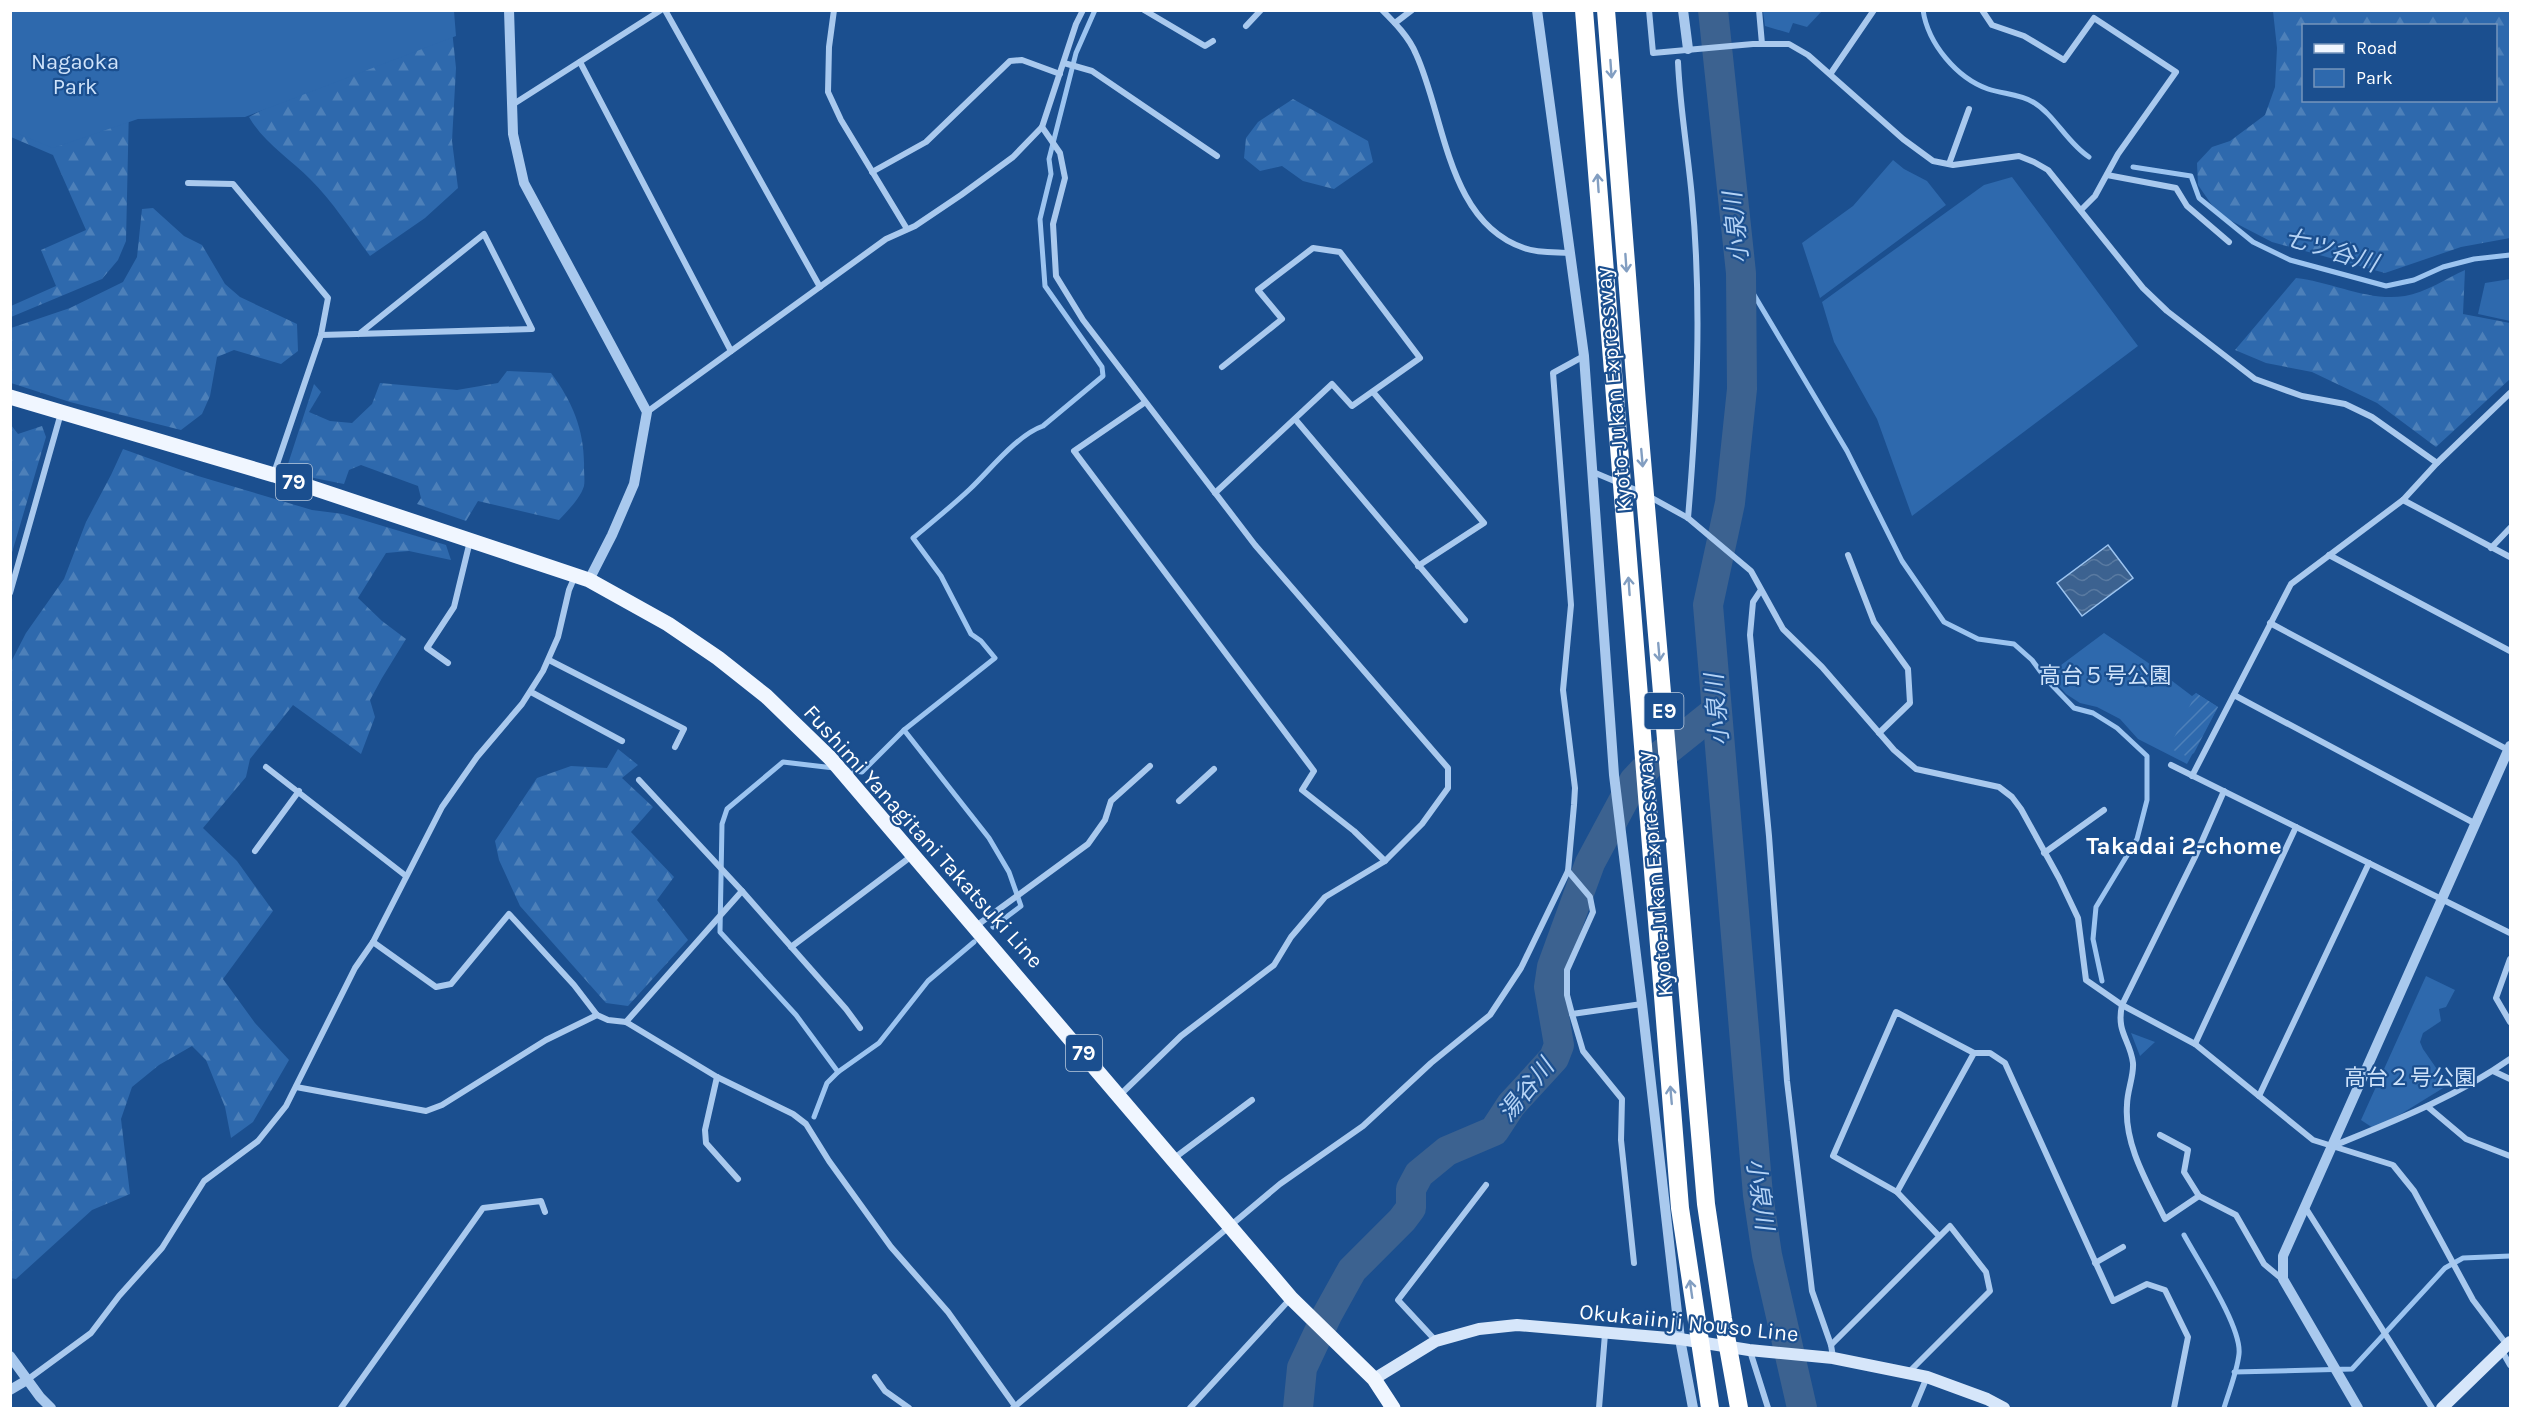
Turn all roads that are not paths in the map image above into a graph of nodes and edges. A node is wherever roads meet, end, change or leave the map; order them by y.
1 (508, 10) edge
2 (663, 10) edge
3 (834, 10) edge
4 (1083, 10) edge
5 (1144, 10) edge
6 (1261, 10) edge
7 (1382, 10) edge
8 (1412, 10) edge
9 (1537, 10) edge
10 (1584, 10) edge
11 (1606, 10) edge
12 (1649, 10) edge
13 (1683, 10) edge
14 (1759, 10) edge
15 (1874, 10) edge
16 (1982, 10) edge
17 (1395, 23) junction
18 (1246, 26) dead end
19 (1213, 41) dead end
20 (1762, 44) junction
21 (1691, 49) junction
22 (580, 62) junction
23 (1677, 62) dead end
24 (1064, 63) junction
25 (1831, 73) junction
26 (1060, 74) junction
27 (512, 105) junction
28 (1969, 109) dead end
29 (1042, 128) junction
30 (1217, 156) dead end
31 (1949, 164) junction
32 (872, 172) junction
33 (2107, 175) junction
34 (188, 183) dead end
35 (2081, 210) junction
36 (907, 229) junction
37 (2229, 242) dead end
38 (1570, 253) junction
39 (820, 287) junction
40 (359, 334) junction
41 (321, 335) junction
42 (731, 351) junction
43 (1584, 356) junction
44 (1222, 367) dead end
45 (1373, 392) junction
46 (2511, 393) edge
47 (10, 398) edge
48 (1144, 403) junction
49 (647, 412) junction
50 (61, 413) junction
51 (1295, 419) junction
52 (2437, 464) junction
53 (1593, 472) junction
54 (274, 475) junction
55 (1215, 493) junction
56 (2403, 500) junction
57 (1688, 518) junction
58 (2511, 528) edge
59 (470, 540) junction
60 (2491, 548) junction
61 (1848, 555) dead end
62 (2329, 555) junction
63 (2511, 557) edge
64 (1418, 566) junction
65 (582, 577) junction
66 (1761, 590) junction
67 (10, 593) edge
68 (1465, 620) dead end
69 (2270, 623) junction
70 (2511, 651) edge
71 (549, 660) junction
72 (448, 663) dead end
73 (531, 692) junction
74 (2234, 695) junction
75 (1879, 733) junction
76 (622, 741) dead end
77 (675, 747) dead end
78 (2510, 749) edge
79 (2171, 765) dead end
80 (1149, 766) dead end
81 (266, 767) dead end
82 (1214, 769) dead end
83 (2192, 776) junction
84 (639, 780) dead end
85 (299, 791) junction
86 (2224, 791) junction
87 (1179, 801) dead end
88 (2104, 810) dead end
89 (2476, 824) junction
90 (2296, 827) junction
91 (255, 851) dead end
92 (2044, 853) junction
93 (914, 855) junction
94 (1385, 861) junction
95 (2369, 863) junction
96 (1568, 871) junction
97 (406, 876) junction
98 (742, 891) junction
99 (2442, 899) junction
100 (976, 926) junction
101 (2511, 933) edge
102 (373, 942) junction
103 (791, 947) junction
104 (2511, 958) edge
105 (1642, 1004) junction
106 (2122, 1005) junction
107 (1572, 1014) junction
108 (597, 1015) junction
109 (626, 1022) junction
110 (2511, 1022) edge
111 (860, 1029) dead end
112 (2195, 1044) junction
113 (1974, 1053) junction
114 (2511, 1059) edge
115 (2493, 1071) junction
116 (717, 1077) junction
117 (2511, 1079) edge
118 (296, 1087) junction
119 (1120, 1095) junction
120 (2259, 1096) junction
121 (1252, 1100) dead end
122 (2428, 1107) junction
123 (2160, 1135) dead end
124 (2332, 1146) junction
125 (2511, 1156) edge
126 (1173, 1159) junction
127 (738, 1179) dead end
128 (1486, 1185) dead end
129 (1897, 1192) junction
130 (2199, 1196) junction
131 (2305, 1208) junction
132 (546, 1212) dead end
133 (1230, 1226) junction
134 (1940, 1236) junction
135 (2123, 1247) dead end
136 (1634, 1263) dead end
137 (2095, 1263) junction
138 (2283, 1279) junction
139 (1291, 1298) junction
140 (1605, 1334) junction
141 (1680, 1339) junction
142 (1436, 1341) junction
143 (1831, 1345) junction
144 (2506, 1346) edge
145 (1755, 1351) junction
146 (10, 1356) edge
147 (1833, 1358) junction
148 (2511, 1365) edge
149 (1908, 1373) junction
150 (875, 1377) dead end
151 (1927, 1377) junction
152 (1374, 1379) junction
153 (27, 1380) junction
154 (10, 1390) edge
155 (1014, 1407) edge
156 (51, 1408) edge
157 (340, 1408) edge
158 (909, 1408) edge
159 (1190, 1408) edge
160 (1393, 1408) edge
161 (1599, 1408) edge
162 (1693, 1408) edge
163 (1710, 1408) edge
164 (1739, 1408) edge
165 (1768, 1408) edge
166 (1914, 1408) edge
167 (2004, 1408) edge
168 (2174, 1408) edge
169 (2358, 1408) edge
170 (2432, 1408) edge
171 (2442, 1408) edge

1 - 27 street
2 - 22 street
2 - 39 street
3 - 32 street
4 - 24 street
5 - 19 street
6 - 18 street
7 - 17 street
8 - 17 street
9 - 38 street
163 -> 10 highway, Kyoto-Jukan Expressway / E9, bridge
11 -> 164 highway, Kyoto-Jukan Expressway / E9, bridge
12 - 21 street
13 - 21 street
14 - 20 street
15 - 25 street
16 - 33 street
17 - 38 street
20 - 21 street
20 - 25 street
22 - 27 street
22 - 42 street
23 - 57 street
24 - 26 street
24 - 30 street
25 - 31 street
26 - 29 street
26 - 32 street
27 - 49 street
28 - 31 street
29 - 36 street
29 - 48 street
31 - 35 street
32 - 36 street
33 - 35 street
33 - 37 street
34 - 41 street
35 - 52 street
36 - 39 street
38 - 43 street
39 - 42 street
40 - 40 street
40 - 41 street
41 - 54 street
42 - 49 street
43 - 53 street
43 - 96 street
44 - 45 street
45 - 51 street
45 - 64 street
46 - 52 street
47 - 50 main road, Fushimi Yanagitani Takatsuki Line / 79
48 - 55 street
48 - 94 street
49 - 65 street
50 - 54 main road, Fushimi Yanagitani Takatsuki Line / 79
50 - 67 street
51 - 55 street
51 - 64 street
52 - 56 street
53 - 57 street
53 - 105 street
54 - 59 main road, Fushimi Yanagitani Takatsuki Line / 79
55 - 94 street
56 - 60 street
56 - 62 street
57 - 66 street
58 - 60 street
59 - 65 main road, Fushimi Yanagitani Takatsuki Line / 79
59 - 72 street
60 - 63 street
61 - 75 street
62 - 69 street
62 - 70 street
64 - 68 street
65 - 71 street
65 - 93 main road, Fushimi Yanagitani Takatsuki Line / 79
66 - 75 street
66 - 143 street
69 - 74 street
69 - 78 street
71 - 73 street
71 - 77 street
73 - 76 street
73 - 97 street
74 - 83 street
74 - 89 street
75 - 92 street
78 - 89 street
79 - 83 street
80 - 100 street
81 - 85 street
82 - 87 street
83 - 86 street
84 - 98 street
85 - 91 street
85 - 97 street
86 - 90 street
86 - 106 street
88 - 92 street
89 - 99 street
90 - 95 street
90 - 112 street
92 - 106 street
93 - 100 main road, Fushimi Yanagitani Takatsuki Line / 79
93 - 103 street
94 - 119 street
95 - 99 street
95 - 120 street
96 - 107 street
96 - 133 street
97 - 102 street
98 - 103 street
98 - 109 street
99 - 101 street
99 - 124 street
100 - 119 main road, Fushimi Yanagitani Takatsuki Line / 79
102 - 108 street
102 - 118 street
103 - 111 street
104 - 110 street
105 - 107 street
105 - 141 street
106 - 112 street
106 - 130 street
107 - 136 street
108 - 109 street
108 - 118 street
109 - 116 street
112 - 120 street
113 - 129 street
113 - 129 street
113 - 137 street
114 - 115 street
115 - 117 street
115 - 122 street
116 - 127 street
116 - 155 street
118 - 153 street
119 - 126 main road, Fushimi Yanagitani Takatsuki Line / 79
120 - 124 street
121 - 126 street
122 - 124 street
122 - 125 street
123 - 130 street
124 - 131 street
124 - 144 street
126 - 133 main road, Fushimi Yanagitani Takatsuki Line / 79
128 - 142 street
129 - 134 street
130 - 138 street
131 - 138 street
131 - 170 street
132 - 157 street
133 - 139 main road, Fushimi Yanagitani Takatsuki Line / 79
133 - 155 street
134 - 143 street
134 - 149 street
135 - 137 street
137 - 168 street
138 - 169 street
139 - 152 main road, Fushimi Yanagitani Takatsuki Line / 79
139 - 159 street
140 - 141 main road, Okukaiinji Nouso Line
140 - 142 main road, Okukaiinji Nouso Line
140 - 161 street
141 - 145 main road, Okukaiinji Nouso Line
141 - 162 street
142 - 152 main road, Okukaiinji Nouso Line
143 - 147 street
144 - 148 street
144 - 171 main road
145 - 147 main road, Okukaiinji Nouso Line
145 - 165 street
146 - 153 street
147 - 149 main road, Okukaiinji Nouso Line
149 - 151 main road, Okukaiinji Nouso Line
150 - 158 street
151 - 166 street
151 - 167 main road, Okukaiinji Nouso Line
152 - 160 main road, Fushimi Yanagitani Takatsuki Line / 79
153 - 154 street
153 - 156 street

